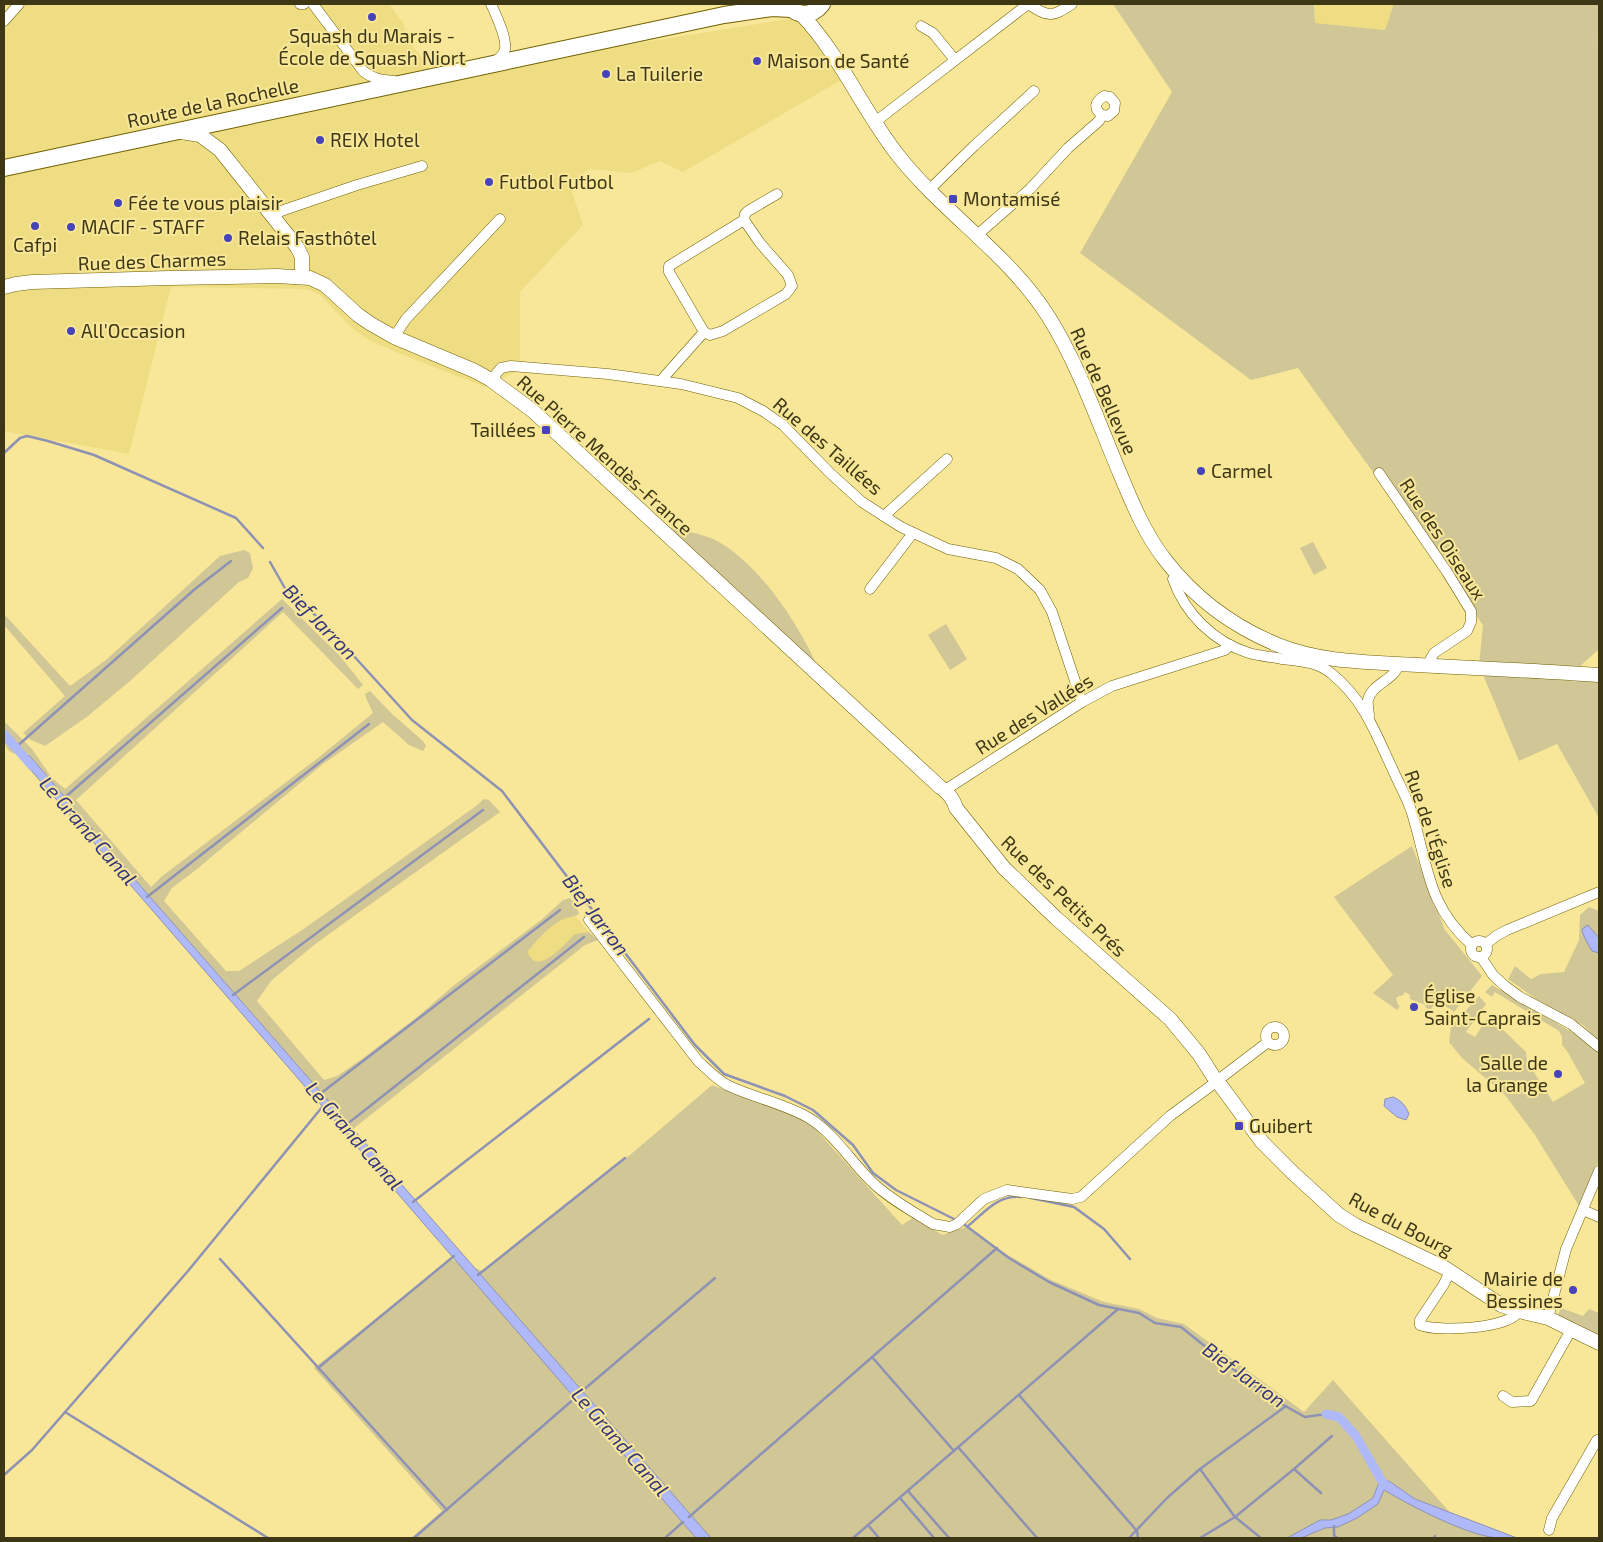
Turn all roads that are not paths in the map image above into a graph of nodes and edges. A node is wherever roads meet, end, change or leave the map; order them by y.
1 (20, 4) edge
2 (300, 4) edge
3 (304, 4) edge
4 (313, 4) edge
5 (491, 4) edge
6 (752, 4) edge
7 (1028, 4) edge
8 (1072, 4) edge
9 (820, 6) edge
10 (793, 9) edge
11 (724, 15) junction
12 (4, 21) edge
13 (921, 26) dead end
14 (825, 43) junction
15 (955, 60) junction
16 (487, 65) junction
17 (404, 82) junction
18 (1034, 91) dead end
19 (1102, 115) dead end
20 (875, 122) junction
21 (178, 131) junction
22 (422, 166) dead end
23 (4, 168) edge
24 (929, 190) junction
25 (777, 194) dead end
26 (273, 217) junction
27 (500, 219) dead end
28 (744, 220) junction
29 (976, 236) junction
30 (302, 277) junction
31 (4, 287) edge
32 (704, 332) junction
33 (394, 337) junction
34 (491, 380) junction
35 (662, 381) junction
36 (948, 459) dead end
37 (1379, 473) dead end
38 (884, 516) junction
39 (913, 533) junction
40 (1177, 574) junction
41 (870, 589) dead end
42 (1230, 645) junction
43 (1399, 664) junction
44 (1430, 666) junction
45 (1599, 675) edge
46 (826, 682) joint
47 (1082, 702) junction
48 (1370, 720) junction
49 (944, 790) junction
50 (1599, 892) edge
51 (589, 920) dead end
52 (1486, 944) junction
53 (1472, 945) junction
54 (1481, 957) junction
55 (1268, 1042) dead end
56 (1599, 1047) edge
57 (1217, 1081) junction
58 (1599, 1171) edge
59 (1583, 1210) junction
60 (1599, 1218) edge
61 (1450, 1271) junction
62 (1519, 1311) junction
63 (1548, 1318) junction
64 (1571, 1330) junction
65 (1599, 1342) edge
66 (1504, 1396) dead end
67 (1599, 1440) edge
68 (1549, 1530) dead end

1 - 12 street
2 - 3 street
4 - 17 street
5 - 16 street
6 - 11 main road, Route de la Rochelle
7 - 8 street
7 - 15 street
9 - 10 main road, Route de la Rochelle
9 - 14 street, Rue de Bellevue
10 - 11 main road, Route de la Rochelle
10 - 14 street, Rue de Bellevue
11 - 16 main road, Route de la Rochelle
13 - 15 street
14 - 20 street, Rue de Bellevue
15 - 20 street
16 - 17 main road, Route de la Rochelle
17 - 21 main road, Route de la Rochelle
18 - 24 street
19 - 29 street
20 - 24 street, Rue de Bellevue
21 - 23 main road, Route de la Rochelle
21 - 26 street
22 - 26 street
24 - 29 street, Rue de Bellevue
25 - 28 street
26 - 30 street
27 - 33 street
28 - 32 street
28 - 32 street
29 - 40 street, Rue de Bellevue
30 - 31 street, Rue des Charmes
30 - 33 street, Rue Pierre Mendès-France
32 - 35 street
33 - 34 street, Rue Pierre Mendès-France
34 - 35 street, Rue des Taillées
34 - 46 street, Rue Pierre Mendès-France
35 - 38 street, Rue des Taillées
36 - 38 street
37 - 44 street, Rue des Oiseaux
38 - 39 street, Rue des Taillées
39 - 41 street
39 - 47 street, Rue des Taillées
40 - 42 street
40 - 43 street, Rue de Bellevue
42 - 47 street, Rue des Vallées
42 - 48 street, Rue de l'Église
43 - 44 street, Rue de Bellevue
43 - 48 street
44 - 45 street, Rue de Bellevue
46 - 49 street, Rue des Petits Prés
47 - 49 street, Rue des Vallées
48 - 53 street, Rue de l'Église
49 - 57 street, Rue des Petits Prés
50 - 52 street
51 - 57 street
52 - 53 street
52 - 54 street
53 - 54 street
54 - 56 street
55 - 57 street
57 - 61 street, Rue du Bourg
58 - 59 street
59 - 60 street
59 - 63 street
61 - 62 street, Rue du Bourg
61 - 62 street
62 - 63 street, Rue du Bourg
63 - 64 street, Rue du Bourg
64 - 65 street, Rue du Bourg
64 - 66 street
67 - 68 street

